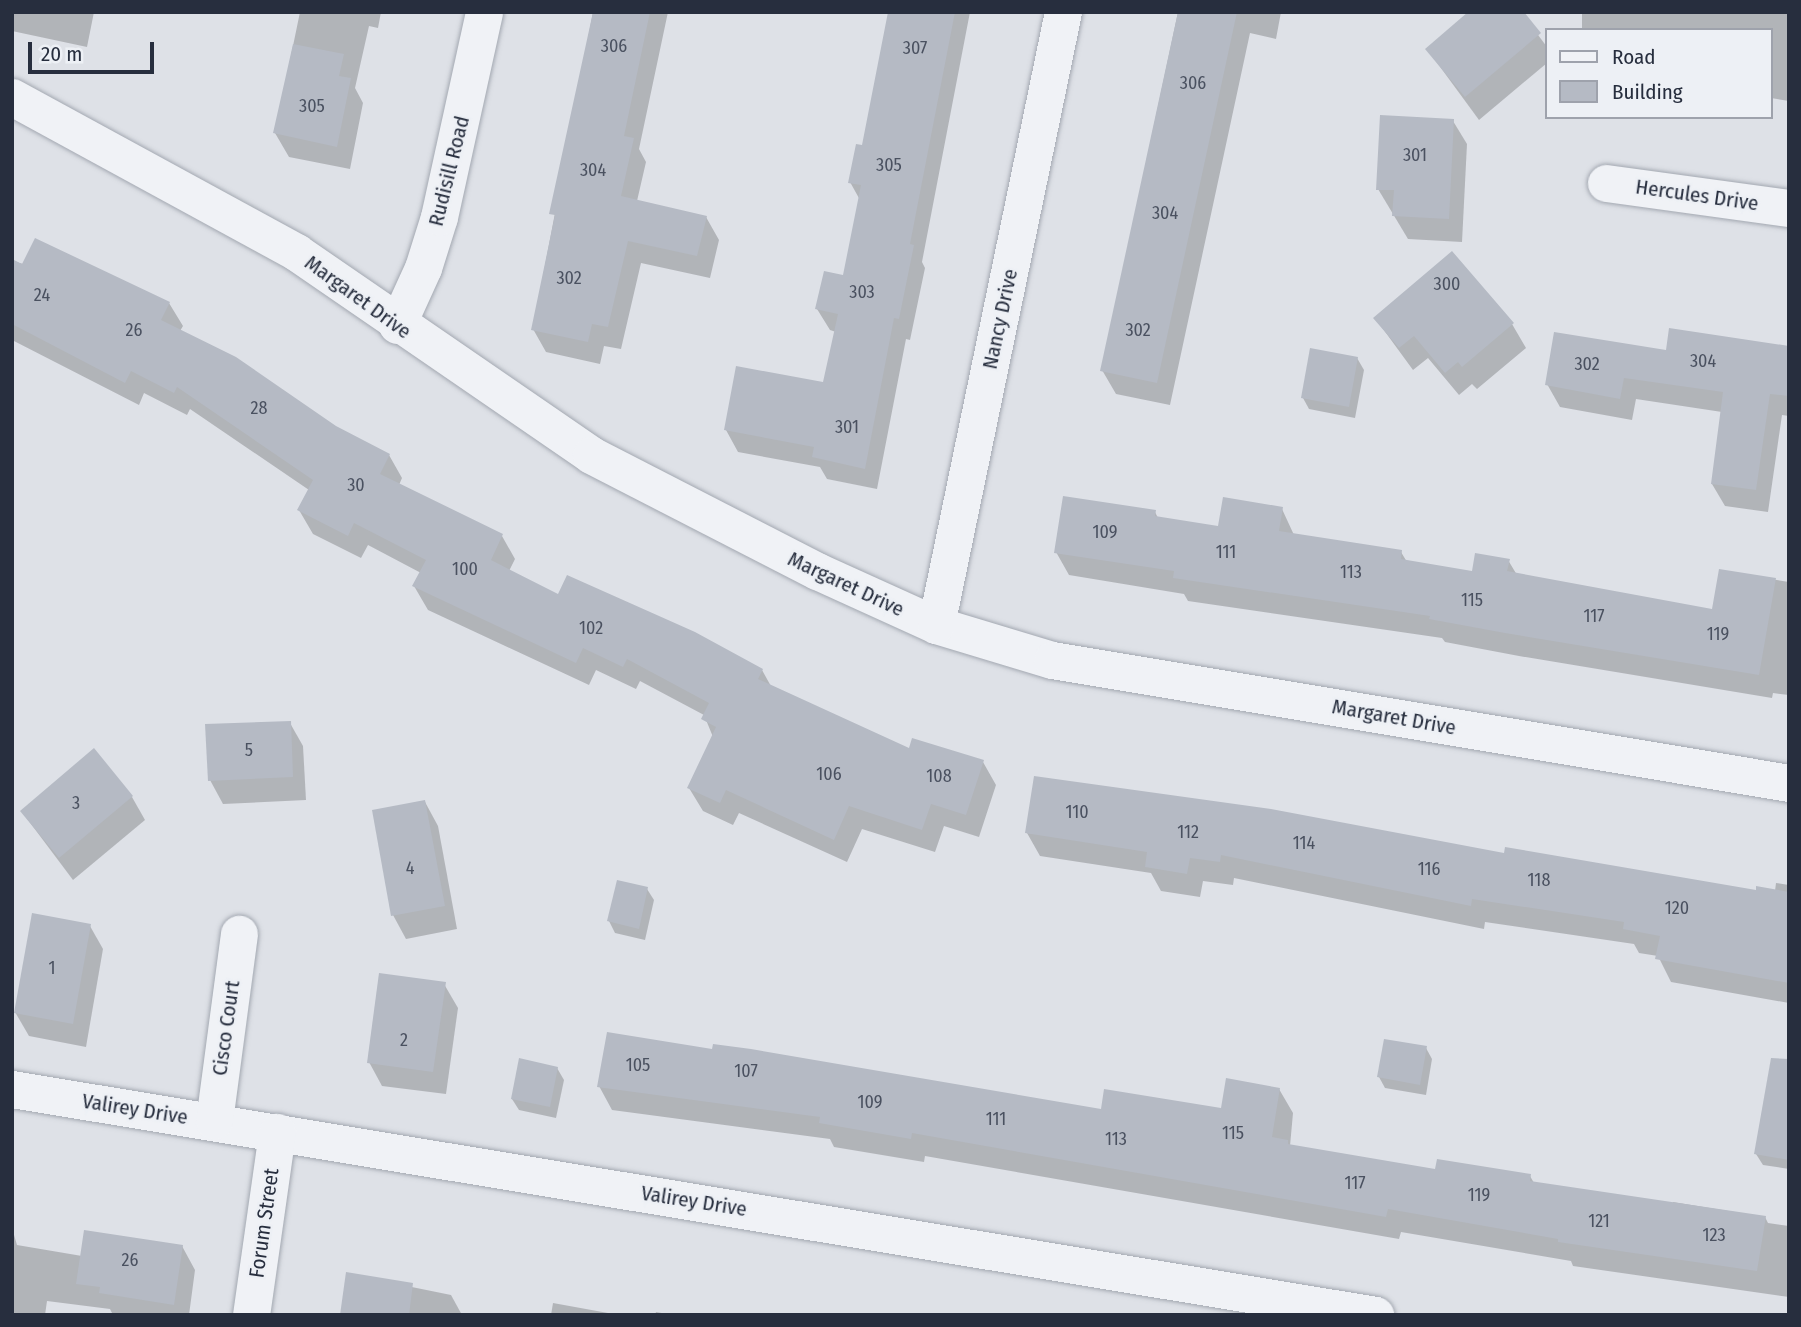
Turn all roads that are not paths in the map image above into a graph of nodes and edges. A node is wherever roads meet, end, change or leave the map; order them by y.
1 (484, 12) edge
2 (1063, 12) edge
3 (12, 97) edge
4 (1605, 183) dead end
5 (1789, 208) edge
6 (397, 325) junction
7 (936, 625) junction
8 (1789, 783) edge
9 (239, 934) dead end
10 (12, 1089) edge
11 (214, 1121) junction
12 (277, 1132) junction
13 (251, 1315) edge
14 (1376, 1315) edge

1 - 6 street, Rudisill Road
2 - 7 street, Nancy Drive
3 - 6 street, Margaret Drive
4 - 5 street, Hercules Drive
6 - 7 street, Margaret Drive
7 - 8 street, Margaret Drive
9 - 11 street, Cisco Court
10 - 11 street, Valirey Drive
11 - 12 street, Valirey Drive
12 - 13 street, Forum Street
12 - 14 street, Valirey Drive

